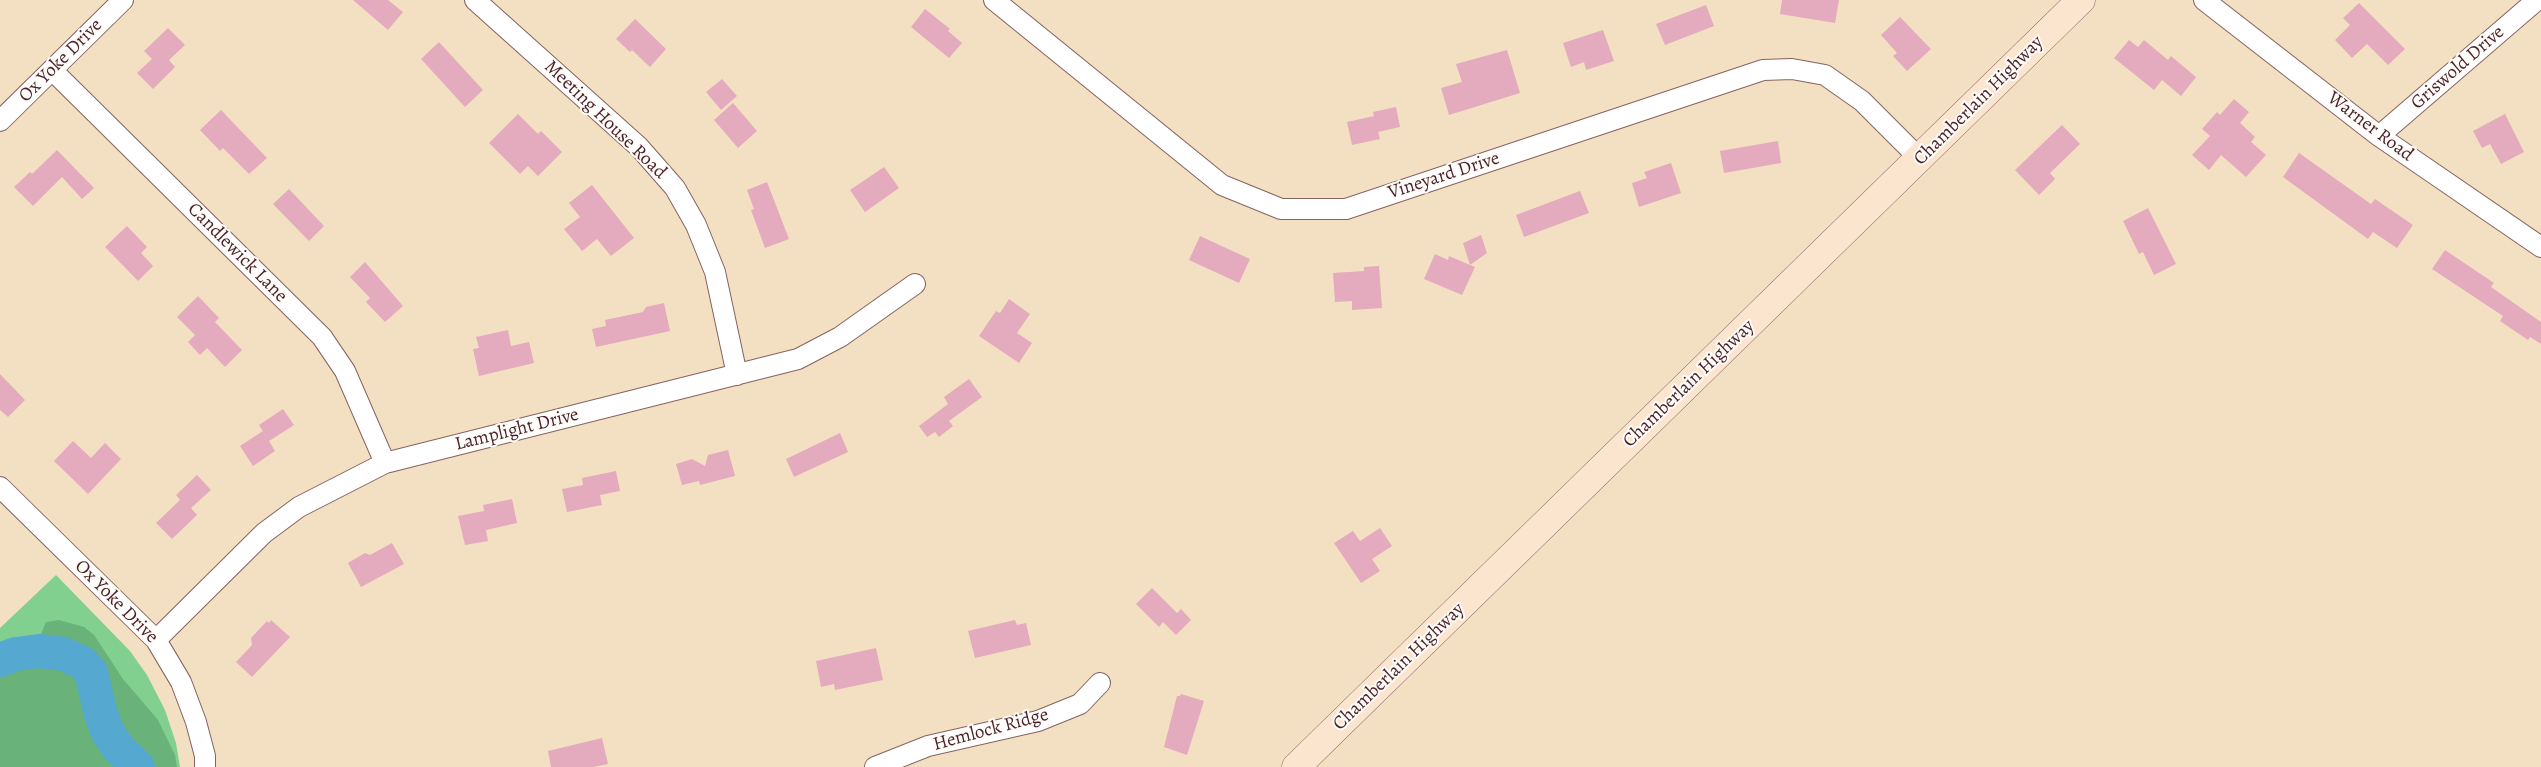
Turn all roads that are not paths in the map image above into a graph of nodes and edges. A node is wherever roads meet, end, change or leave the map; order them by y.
1 (123, 0) edge
2 (475, 0) edge
3 (994, 0) edge
4 (2081, 0) edge
5 (2204, 0) edge
6 (2537, 0) edge
7 (52, 70) junction
8 (0, 121) edge
9 (2379, 136) junction
10 (1920, 159) junction
11 (2541, 247) edge
12 (914, 284) dead end
13 (737, 375) junction
14 (385, 462) junction
15 (0, 487) edge
16 (156, 640) junction
17 (1100, 683) dead end
18 (205, 767) edge
19 (875, 767) edge
20 (1296, 767) edge

1 - 7 street, Ox Yoke Drive
2 - 13 street, Meeting House Road
3 - 10 street, Vineyard Drive
4 - 10 main road, Chamberlain Highway
5 - 9 street, Warner Road
6 - 9 street, Griswold Drive
7 - 8 street, Ox Yoke Drive
7 - 14 street, Candlewick Lane
9 - 11 street, Warner Road
10 - 20 main road, Chamberlain Highway
12 - 13 street, Lamplight Drive
13 - 14 street, Lamplight Drive
14 - 16 street, Lamplight Drive
15 - 16 street, Ox Yoke Drive
16 - 18 street, Ox Yoke Drive
17 - 19 street, Hemlock Ridge

